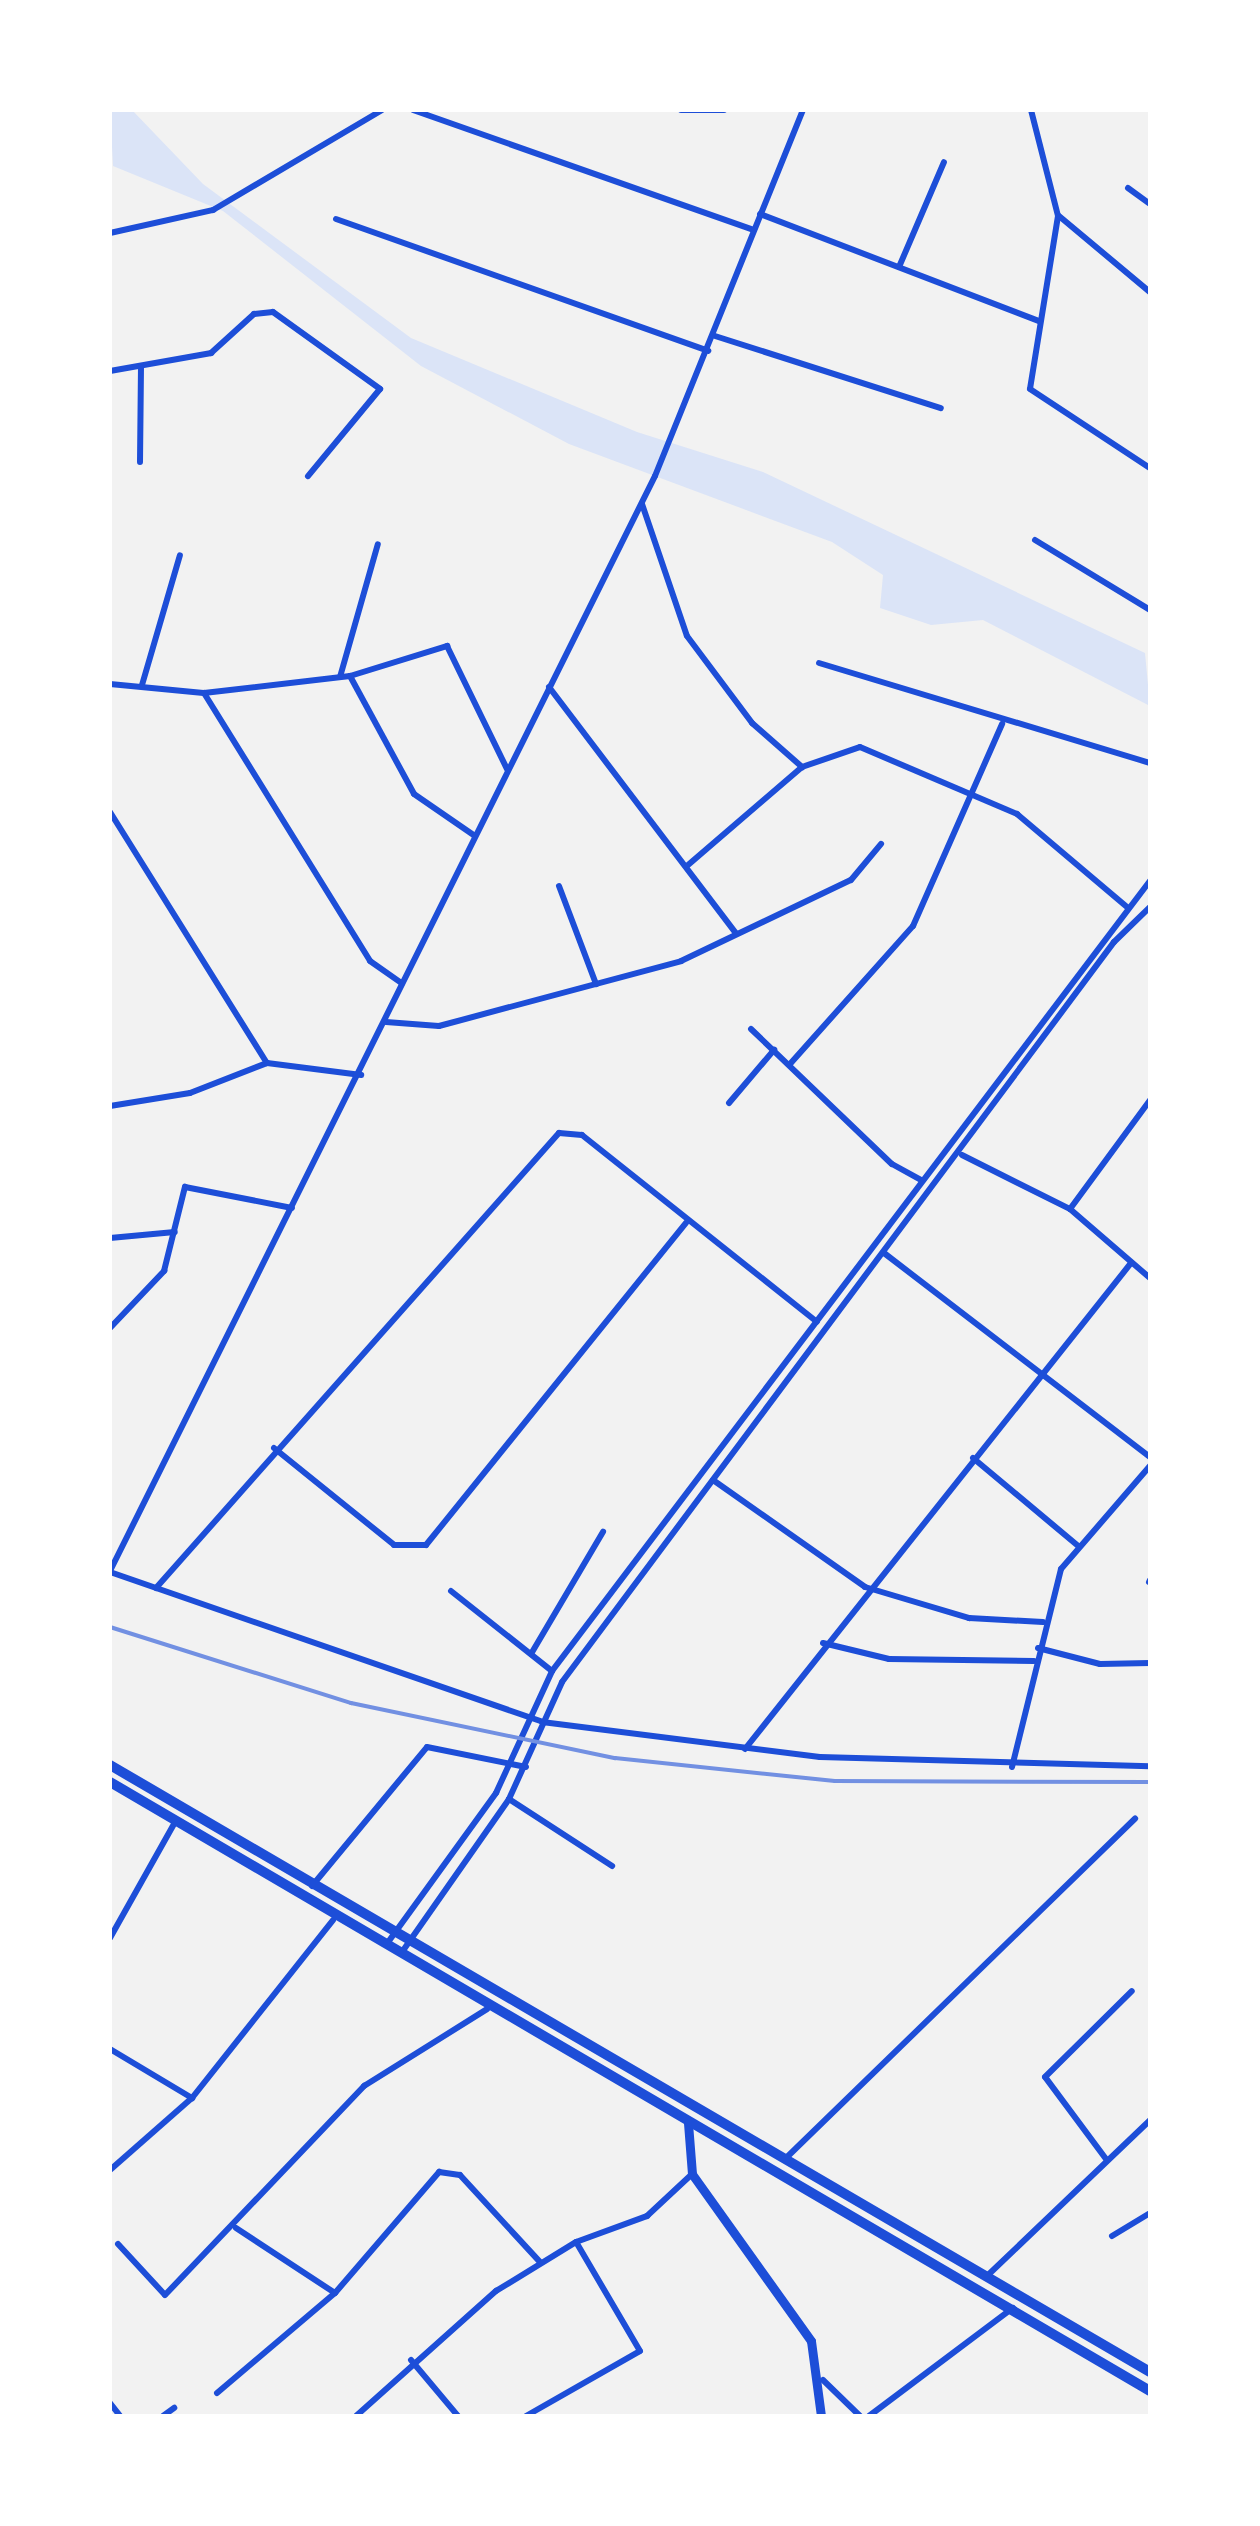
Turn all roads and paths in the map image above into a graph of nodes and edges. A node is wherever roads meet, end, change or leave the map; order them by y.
1 (382, 110) edge
2 (413, 110) edge
3 (681, 110) edge
4 (724, 110) edge
5 (803, 110) edge
6 (1032, 110) edge
7 (944, 162) dead end
8 (1128, 188) dead end
9 (1150, 204) edge
10 (760, 214) junction
11 (1058, 216) junction
12 (336, 218) dead end
13 (754, 230) junction
14 (110, 234) edge
15 (899, 267) junction
16 (1150, 292) edge
17 (1039, 320) junction
18 (715, 336) junction
19 (708, 351) junction
20 (141, 367) junction
21 (110, 371) edge
22 (941, 408) dead end
23 (140, 462) dead end
24 (1150, 468) edge
25 (308, 476) dead end
26 (641, 503) junction
27 (1035, 540) dead end
28 (378, 544) dead end
29 (180, 555) dead end
30 (1150, 610) edge
31 (818, 663) dead end
32 (350, 676) junction
33 (340, 677) junction
34 (110, 684) edge
35 (142, 685) junction
36 (548, 687) junction
37 (204, 693) junction
38 (1002, 724) junction
39 (1150, 763) edge
40 (802, 767) junction
41 (507, 770) junction
42 (967, 794) junction
43 (110, 812) edge
44 (475, 836) junction
45 (882, 844) dead end
46 (688, 864) junction
47 (1150, 881) edge
48 (558, 886) dead end
49 (1127, 907) junction
50 (1149, 911) edge
51 (736, 933) junction
52 (402, 983) junction
53 (596, 984) junction
54 (386, 1022) junction
55 (751, 1029) dead end
56 (774, 1050) junction
57 (267, 1063) junction
58 (790, 1064) junction
59 (361, 1075) junction
60 (1150, 1100) edge
61 (729, 1103) dead end
62 (110, 1106) edge
63 (962, 1155) junction
64 (922, 1180) junction
65 (292, 1208) junction
66 (1070, 1209) junction
67 (686, 1223) junction
68 (174, 1232) junction
69 (110, 1238) edge
70 (884, 1253) junction
71 (1131, 1263) junction
72 (1150, 1278) edge
73 (817, 1322) junction
74 (110, 1328) edge
75 (1043, 1372) junction
76 (274, 1448) junction
77 (973, 1458) junction
78 (1150, 1458) edge
79 (1150, 1466) edge
80 (713, 1480) junction
81 (603, 1532) dead end
82 (1077, 1545) junction
83 (110, 1571) edge
84 (865, 1587) junction
85 (156, 1588) junction
86 (451, 1591) dead end
87 (1043, 1622) junction
88 (823, 1643) junction
89 (1038, 1648) junction
90 (531, 1654) junction
91 (1034, 1661) junction
92 (1150, 1663) edge
93 (552, 1671) junction
94 (528, 1716) junction
95 (542, 1722) junction
96 (745, 1750) junction
97 (110, 1765) edge
98 (510, 1765) junction
99 (1150, 1766) edge
100 (526, 1767) junction
101 (1012, 1767) junction
102 (110, 1782) edge
103 (509, 1799) junction
104 (1136, 1819) dead end
105 (176, 1822) junction
106 (612, 1866) dead end
107 (312, 1887) junction
108 (333, 1920) junction
109 (393, 1936) junction
110 (110, 1938) edge
111 (408, 1946) junction
112 (384, 1948) junction
113 (398, 1956) junction
114 (1132, 1991) dead end
115 (487, 2009) junction
116 (110, 2048) edge
117 (192, 2098) junction
118 (1150, 2120) edge
119 (688, 2124) junction
120 (1106, 2158) junction
121 (786, 2159) junction
122 (110, 2170) edge
123 (692, 2174) junction
124 (1150, 2213) edge
125 (236, 2228) junction
126 (1112, 2236) dead end
127 (576, 2242) junction
128 (118, 2244) dead end
129 (540, 2262) junction
130 (988, 2274) junction
131 (336, 2293) junction
132 (1014, 2308) junction
133 (411, 2360) junction
134 (1150, 2372) edge
135 (823, 2380) junction
136 (1150, 2391) edge
137 (218, 2393) dead end
138 (110, 2403) edge
139 (174, 2408) dead end
140 (120, 2416) edge
141 (163, 2416) edge
142 (356, 2416) edge
143 (458, 2416) edge
144 (526, 2416) edge
145 (822, 2416) edge
146 (860, 2416) edge
147 (869, 2416) edge

1 - 14 street
2 - 13 street
3 - 4 street
5 - 10 street
6 - 11 street
7 - 15 street
8 - 9 street
10 - 13 street
10 - 15 street
11 - 16 street
11 - 17 street
12 - 19 street
13 - 18 street
15 - 17 street
17 - 24 street
18 - 19 street
18 - 22 street
19 - 26 street
20 - 21 street
20 - 23 street
20 - 25 street
26 - 36 street
26 - 40 street
27 - 30 street
28 - 33 street
29 - 35 street
31 - 38 street
32 - 33 street
32 - 41 street
32 - 44 street
33 - 37 street
34 - 35 street
35 - 37 street
36 - 41 street
36 - 46 street
37 - 52 street
38 - 39 street
38 - 42 street
40 - 42 street
40 - 46 street
41 - 44 street
42 - 49 street
42 - 58 street
43 - 57 street
44 - 52 street
45 - 51 street
46 - 51 street
47 - 49 street
48 - 53 street
49 - 64 street
50 - 63 street
51 - 53 street
52 - 54 street
53 - 54 street
54 - 59 street
55 - 56 street
56 - 58 street
56 - 61 street
57 - 59 street
57 - 62 street
58 - 64 street
59 - 65 street
60 - 66 street
63 - 66 street
63 - 70 street
64 - 73 street
65 - 68 street
65 - 83 street
66 - 71 street
67 - 73 street
67 - 76 street
67 - 76 street
68 - 69 street
68 - 74 street
70 - 75 street
70 - 80 street
71 - 72 street
71 - 75 street
73 - 93 street
75 - 77 street
75 - 78 street
76 - 85 street
77 - 82 street
77 - 84 street
79 - 82 street
80 - 84 street
80 - 95 street
81 - 90 street
82 - 87 street
83 - 85 street
84 - 87 street
84 - 88 street
85 - 94 street
86 - 90 street
87 - 89 street
88 - 91 street
88 - 96 street
89 - 91 street
89 - 92 street
90 - 93 street
91 - 101 street
93 - 94 street
94 - 95 street
94 - 98 street
95 - 96 street
95 - 100 street
96 - 101 street
97 - 107 main road
98 - 100 street
98 - 107 street
98 - 109 street
99 - 101 street
100 - 103 street
102 - 105 main road
103 - 106 street
103 - 111 street
104 - 121 street
105 - 108 main road
105 - 110 street
107 - 109 main road
108 - 112 main road
108 - 117 street
109 - 111 main road
109 - 112 street
111 - 113 street
111 - 121 main road
112 - 113 main road
113 - 115 main road
114 - 120 street
115 - 119 main road
115 - 125 street
116 - 117 street
117 - 122 street
118 - 120 street
119 - 123 street
119 - 132 main road
120 - 130 street
121 - 130 main road
123 - 127 street
123 - 135 street
124 - 126 street
125 - 128 street
125 - 131 street
127 - 129 street
127 - 144 street
129 - 131 street
129 - 133 street
130 - 134 main road
131 - 137 street
132 - 136 main road
132 - 147 street
133 - 142 street
133 - 143 street
135 - 145 street
135 - 146 street
138 - 140 street
139 - 141 street

